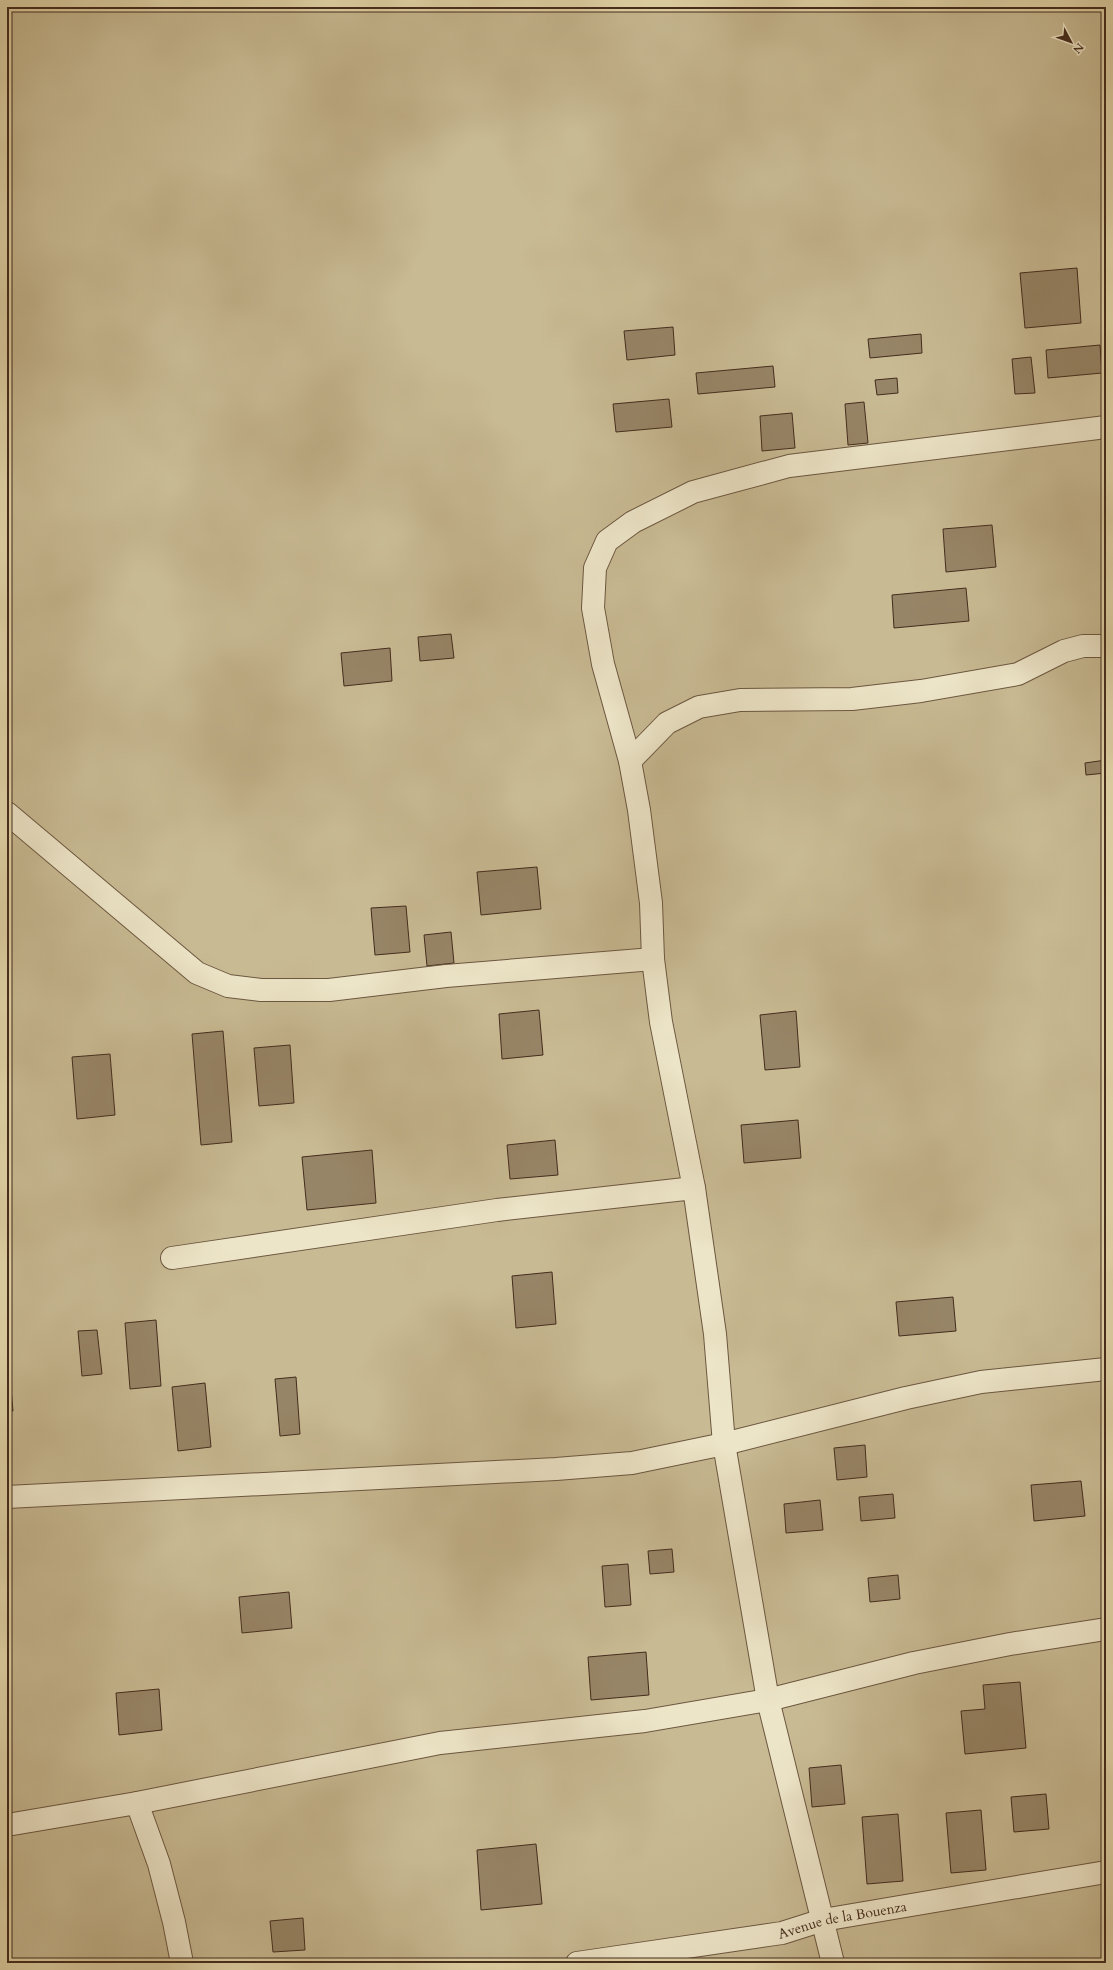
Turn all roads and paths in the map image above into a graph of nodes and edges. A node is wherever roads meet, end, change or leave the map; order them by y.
1 (1106, 427) edge
2 (1106, 646) edge
3 (630, 761) junction
4 (7, 813) edge
5 (653, 959) junction
6 (694, 1188) junction
7 (172, 1258) dead end
8 (1106, 1369) edge
9 (724, 1444) junction
10 (7, 1497) edge
11 (1106, 1630) edge
12 (768, 1700) junction
13 (137, 1803) junction
14 (7, 1825) edge
15 (1106, 1872) edge
16 (823, 1920) junction
17 (182, 1963) edge
18 (577, 1963) edge
19 (833, 1963) edge

1 - 3 street
2 - 3 street
3 - 5 street
4 - 5 street
5 - 6 street
6 - 7 street
6 - 9 street
8 - 9 street
9 - 10 street
9 - 12 street
11 - 12 street
12 - 13 street
12 - 16 street
13 - 14 street
13 - 17 street
15 - 16 street, Avenue de la Bouenza
16 - 18 street, Avenue de la Bouenza
16 - 19 street

